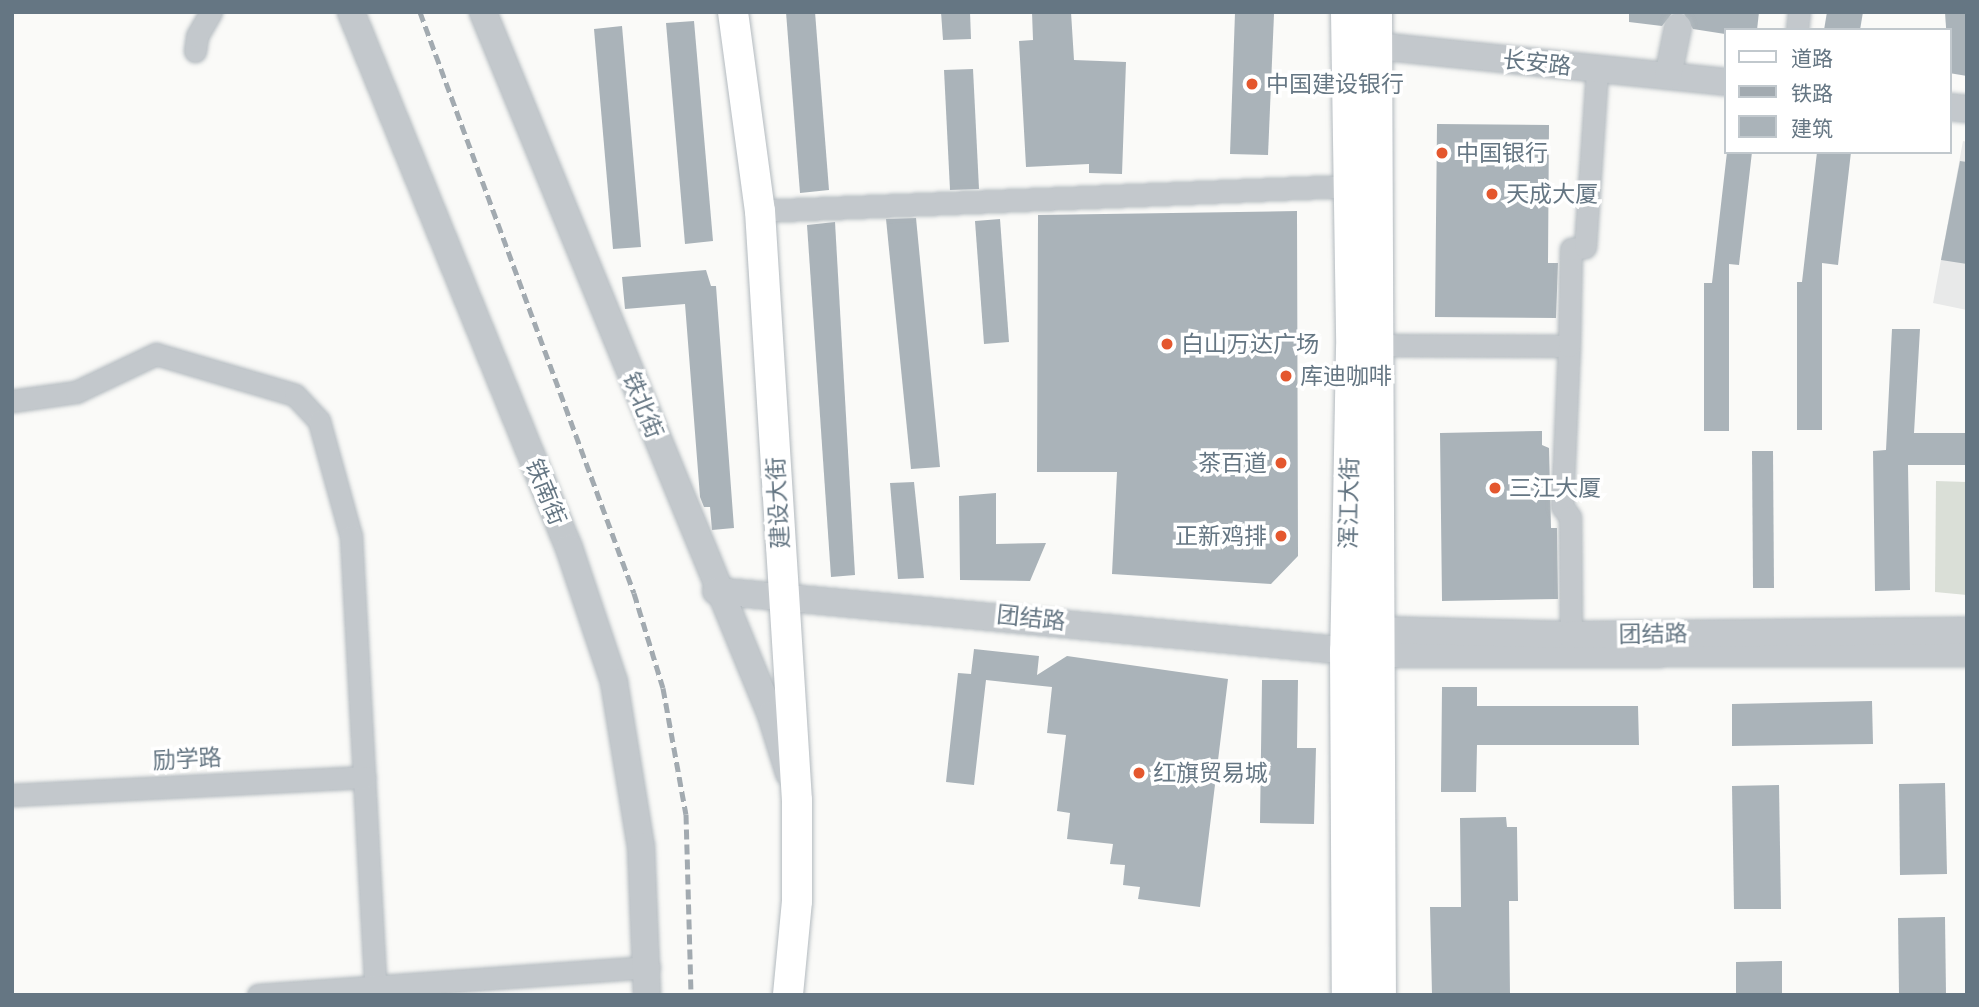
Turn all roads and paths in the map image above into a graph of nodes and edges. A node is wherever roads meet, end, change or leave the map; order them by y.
1 (211, 12) edge
2 (351, 12) edge
3 (483, 12) edge
4 (733, 12) edge
5 (1375, 12) edge
6 (1678, 27) dead end
7 (1357, 34) edge
8 (195, 51) dead end
9 (1597, 69) junction
10 (1668, 76) junction
11 (1724, 82) edge
12 (1347, 186) junction
13 (760, 211) junction
14 (1380, 345) junction
15 (1569, 346) junction
16 (12, 401) edge
17 (716, 590) junction
18 (783, 594) junction
19 (1967, 631) edge
20 (1570, 635) junction
21 (1380, 642) junction
22 (1346, 650) junction
23 (1967, 653) edge
24 (365, 776) junction
25 (12, 795) edge
26 (797, 800) junction
27 (649, 967) junction
28 (376, 991) edge
29 (258, 995) edge
30 (647, 995) edge
31 (788, 995) edge
32 (1348, 995) edge
33 (1380, 995) edge

1 - 8 street
2 - 27 street, 铁南街
3 - 17 street, 铁北街
4 - 13 main road, 建设大街
5 - 7 main road, 浑江大街
6 - 10 street
7 - 9 street, 长安路
7 - 12 main road, 浑江大街
7 - 14 main road, 浑江大街
9 - 10 street, 长安路
9 - 15 street
10 - 11 street, 长安路
12 - 13 street
12 - 22 main road, 浑江大街
13 - 18 main road, 建设大街
14 - 15 street
14 - 21 main road, 浑江大街
15 - 20 street
16 - 24 street
17 - 18 street, 团结路
17 - 26 street, 铁北街
18 - 22 street, 团结路
18 - 26 main road, 建设大街
19 - 20 street, 团结路
20 - 21 street, 团结路
21 - 22 street, 团结路
21 - 23 street, 团结路
21 - 33 main road, 浑江大街
22 - 32 main road, 浑江大街
24 - 25 street, 励学路
24 - 28 street
26 - 31 main road, 建设大街
27 - 28 street
27 - 30 street, 铁南街
28 - 29 street

